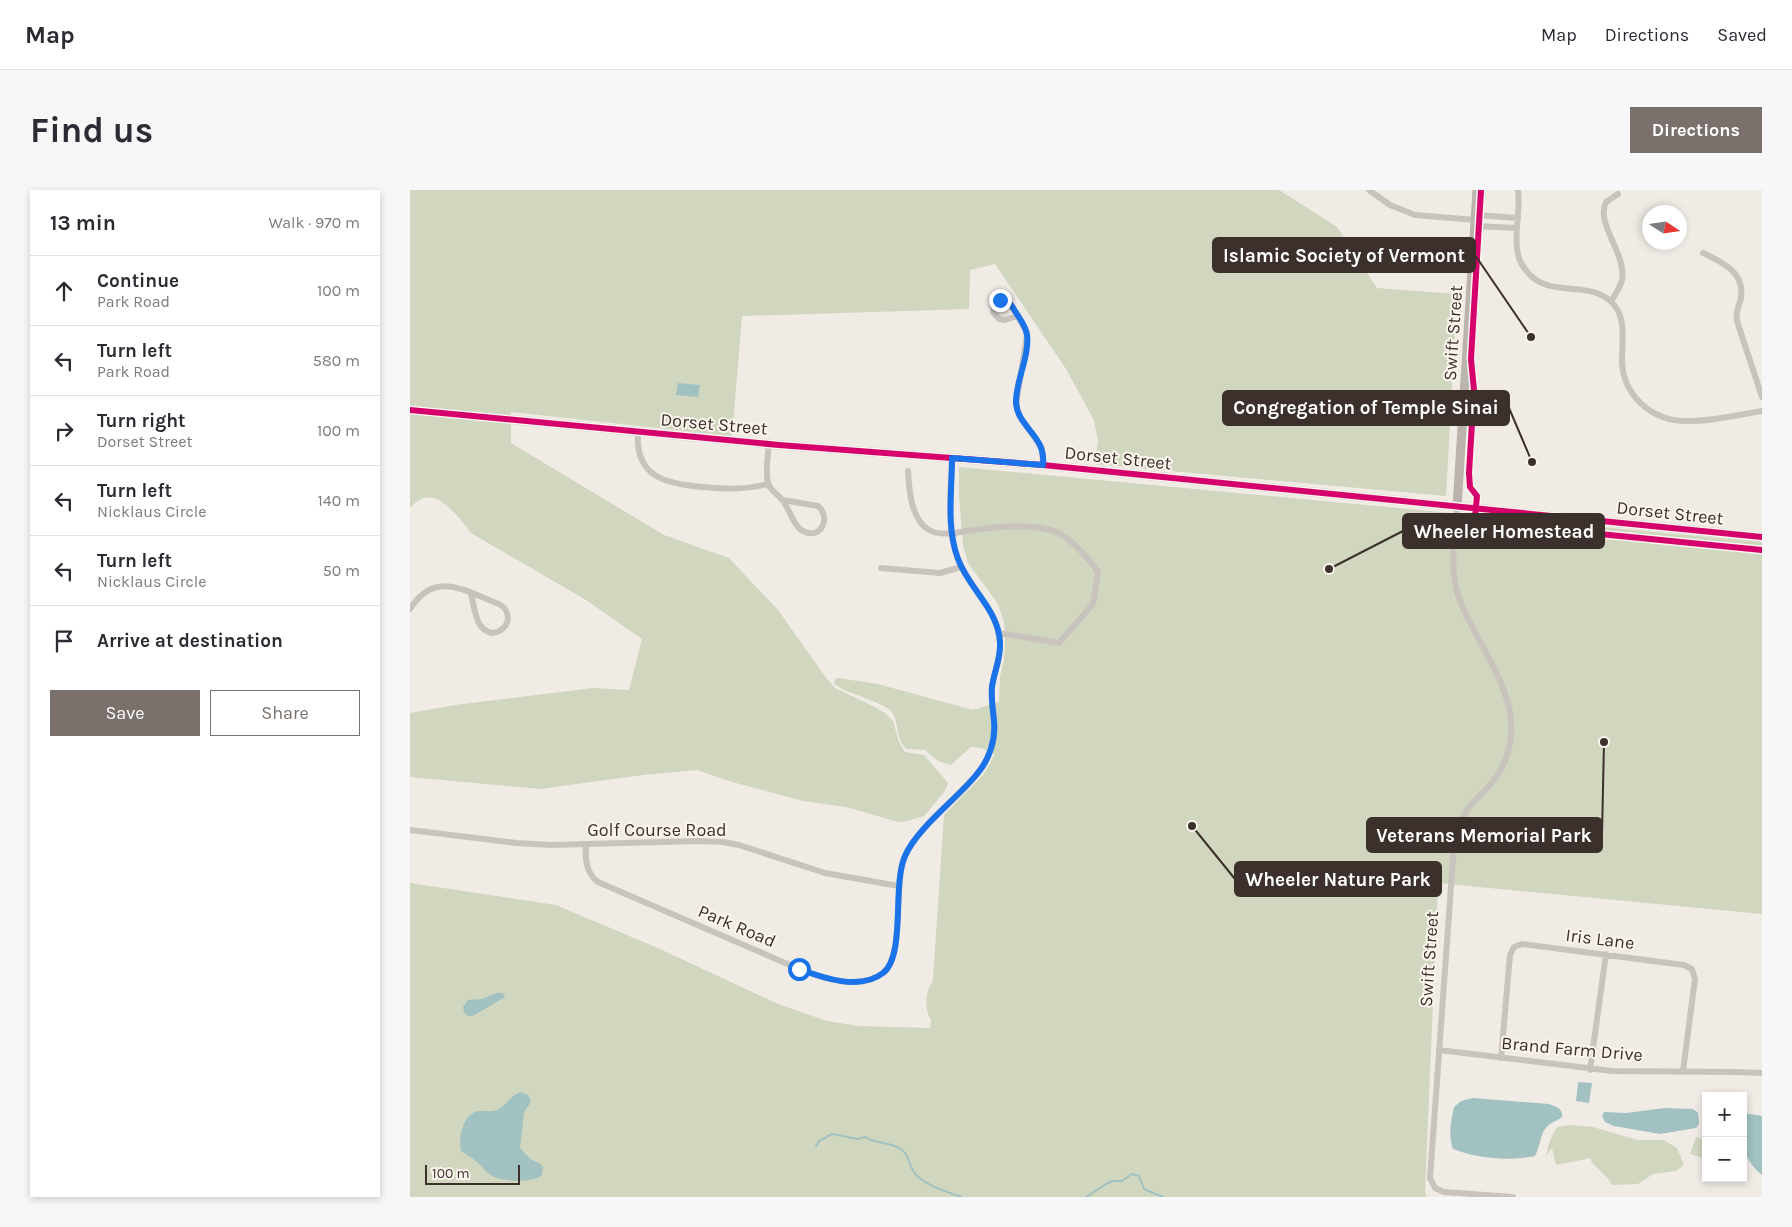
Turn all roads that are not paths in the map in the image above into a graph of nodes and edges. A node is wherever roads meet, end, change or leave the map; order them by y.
1 (1368, 190) edge
2 (1476, 190) edge
3 (1518, 190) edge
4 (1618, 194) dead end
5 (1518, 218) junction
6 (1475, 220) junction
7 (1517, 228) junction
8 (1703, 253) dead end
9 (1611, 301) junction
10 (1017, 316) dead end
11 (1762, 397) edge
12 (410, 410) edge
13 (1762, 411) edge
14 (638, 433) junction
15 (769, 444) junction
16 (952, 458) junction
17 (1043, 465) junction
18 (908, 471) dead end
19 (768, 484) junction
20 (783, 500) junction
21 (1457, 507) junction
22 (952, 533) junction
23 (1762, 537) edge
24 (961, 567) junction
25 (881, 568) dead end
26 (470, 594) junction
27 (410, 609) edge
28 (999, 633) junction
29 (410, 830) edge
30 (586, 845) junction
31 (899, 886) junction
32 (1606, 954) junction
33 (1439, 1050) junction
34 (1501, 1058) junction
35 (1590, 1070) junction
36 (1683, 1071) junction
37 (1762, 1073) edge
38 (1513, 1197) edge

1 - 6 street
2 - 6 street, Swift Street
3 - 5 street
4 - 9 street
5 - 6 street
5 - 7 street
6 - 7 street
6 - 21 street, Swift Street
7 - 9 street
8 - 11 street
9 - 13 street
10 - 17 street
12 - 14 street, Dorset Street
14 - 15 street, Dorset Street
14 - 19 street
15 - 16 street, Dorset Street
15 - 19 street
16 - 17 street, Dorset Street
16 - 22 street, Park Road
17 - 21 street, Dorset Street
18 - 22 street
19 - 20 street
20 - 20 street
21 - 23 street, Dorset Street
21 - 33 street, Swift Street
22 - 24 street, Park Road
22 - 28 street
24 - 25 street
24 - 28 street, Park Road
26 - 26 street
26 - 27 street
28 - 31 street, Park Road
29 - 30 street, Golf Course Road
30 - 31 street, Golf Course Road
30 - 31 street, Park Road
32 - 34 street, Iris Lane
32 - 35 street
32 - 36 street, Iris Lane
33 - 34 street, Brand Farm Drive
33 - 38 street, Swift Street
34 - 35 street, Brand Farm Drive
35 - 36 street, Brand Farm Drive
36 - 37 street, Brand Farm Drive

